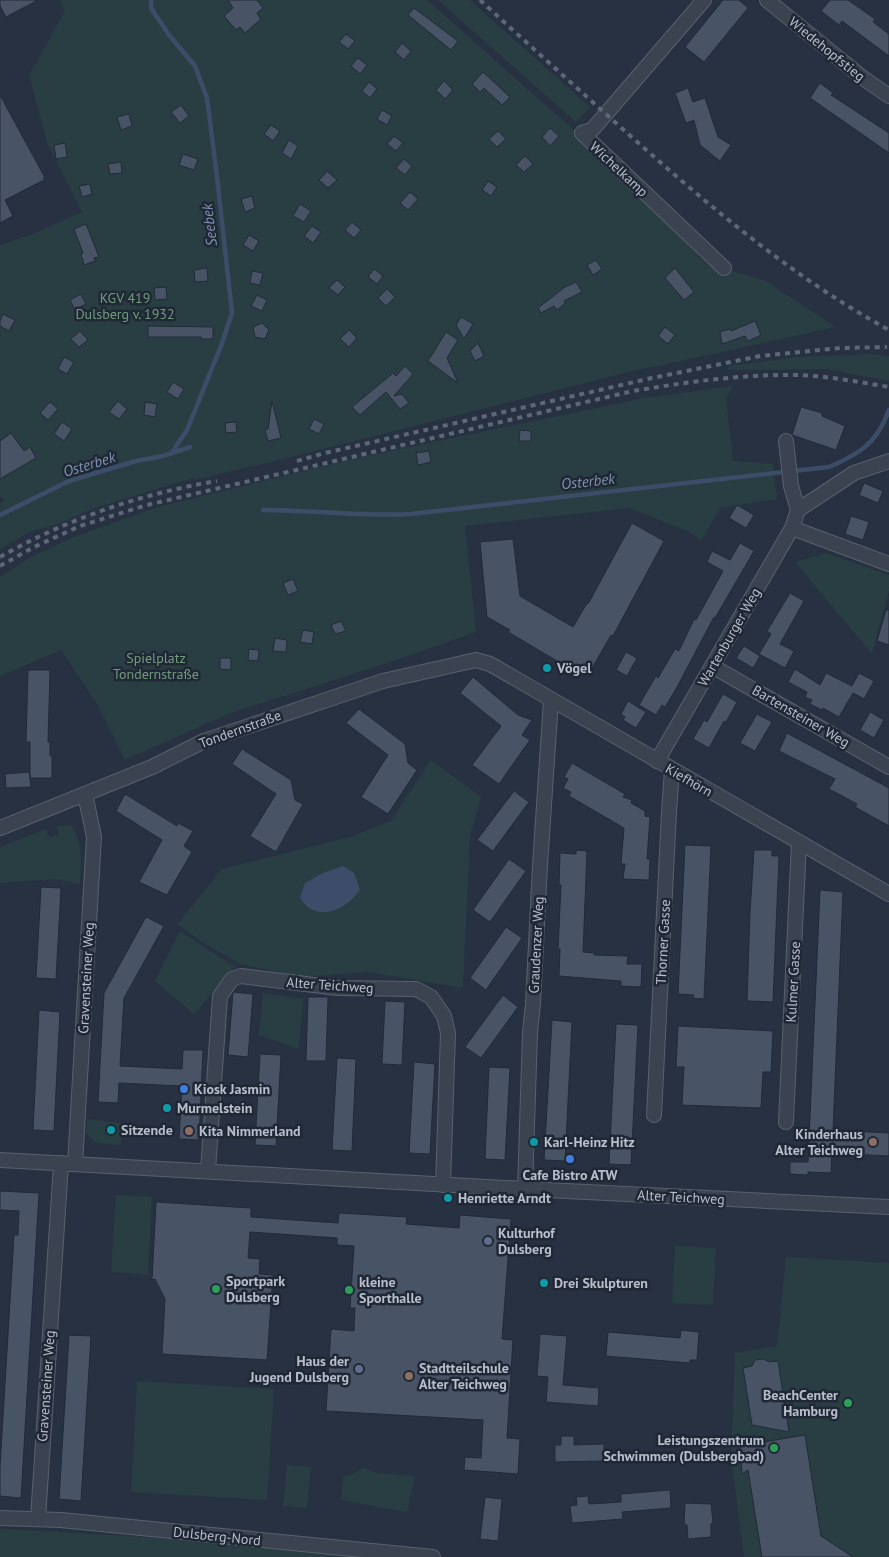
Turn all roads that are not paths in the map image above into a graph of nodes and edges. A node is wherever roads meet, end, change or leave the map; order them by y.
1 (704, 0) edge
2 (767, 0) edge
3 (889, 96) edge
4 (724, 268) dead end
5 (786, 441) dead end
6 (889, 461) edge
7 (798, 510) junction
8 (792, 528) junction
9 (889, 564) edge
10 (490, 664) joint
11 (712, 666) junction
12 (551, 700) junction
13 (657, 761) junction
14 (889, 766) edge
15 (672, 770) junction
16 (85, 794) junction
17 (0, 828) edge
18 (799, 842) junction
19 (889, 894) edge
20 (654, 1115) dead end
21 (786, 1122) dead end
22 (0, 1160) edge
23 (68, 1163) junction
24 (208, 1171) junction
25 (443, 1185) junction
26 (525, 1189) junction
27 (889, 1206) edge
28 (0, 1518) edge
29 (38, 1519) junction
30 (433, 1557) edge

1 - 4 street, Wichelkamp
2 - 3 street, Wiedehopfstieg
5 - 7 street
6 - 7 street
7 - 8 street, Wartenburger Weg
8 - 9 street
8 - 11 street, Wartenburger Weg
10 - 12 street, Kiefhörn
10 - 16 street, Tondernstraße
11 - 13 street, Wartenburger Weg
11 - 14 street, Bartensteiner Weg
12 - 13 street, Kiefhörn
12 - 26 street, Graudenzer Weg
13 - 15 street, Kiefhörn
15 - 18 street, Kiefhörn
15 - 20 street, Thorner Gasse
16 - 17 street, Tondernstraße
16 - 23 street, Gravensteiner Weg
18 - 19 street, Kiefhörn
18 - 21 street, Kulmer Gasse
22 - 23 street, Alter Teichweg
23 - 24 street, Alter Teichweg
23 - 29 street, Gravensteiner Weg
24 - 25 street, Alter Teichweg
24 - 25 street, Alter Teichweg
25 - 26 street, Alter Teichweg
26 - 27 street, Alter Teichweg
28 - 29 street, Dulsberg-Nord
29 - 30 street, Dulsberg-Nord

